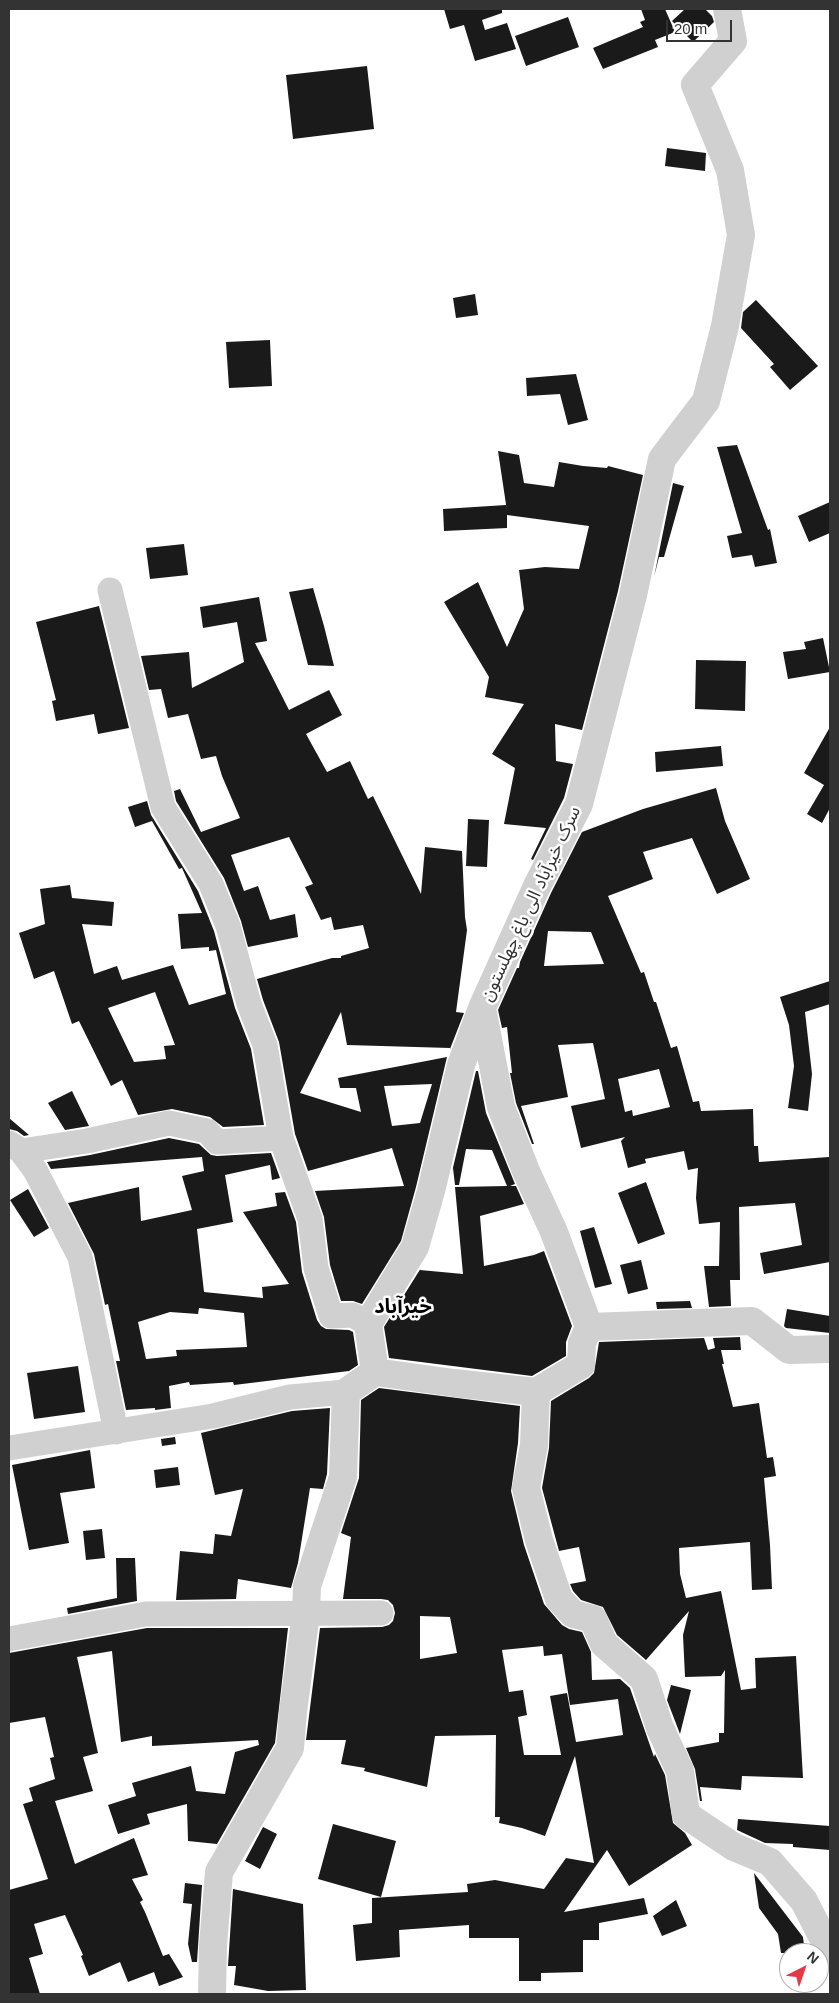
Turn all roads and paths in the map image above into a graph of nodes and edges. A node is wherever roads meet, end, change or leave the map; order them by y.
1 (727, 9) edge
2 (110, 590) dead end
3 (482, 1008) junction
4 (280, 1138) junction
5 (15, 1147) edge
6 (368, 1324) junction
7 (590, 1327) junction
8 (830, 1349) edge
9 (375, 1372) junction
10 (346, 1392) junction
11 (536, 1392) junction
12 (116, 1432) junction
13 (9, 1448) edge
14 (306, 1613) junction
15 (381, 1613) dead end
16 (9, 1639) edge
17 (830, 1952) edge
18 (212, 1994) edge

1 - 3 street, سرک خیرآباد الی باغ چهلستون
2 - 4 street
3 - 6 street
3 - 7 street, سرک خیرآباد الی باغ چهلستون
4 - 5 street
4 - 6 street
5 - 12 street
6 - 9 street
7 - 8 street
7 - 11 street
9 - 10 street
9 - 11 street
10 - 12 street
10 - 14 street
11 - 17 street
12 - 13 street
14 - 15 street
14 - 16 street
14 - 18 street

